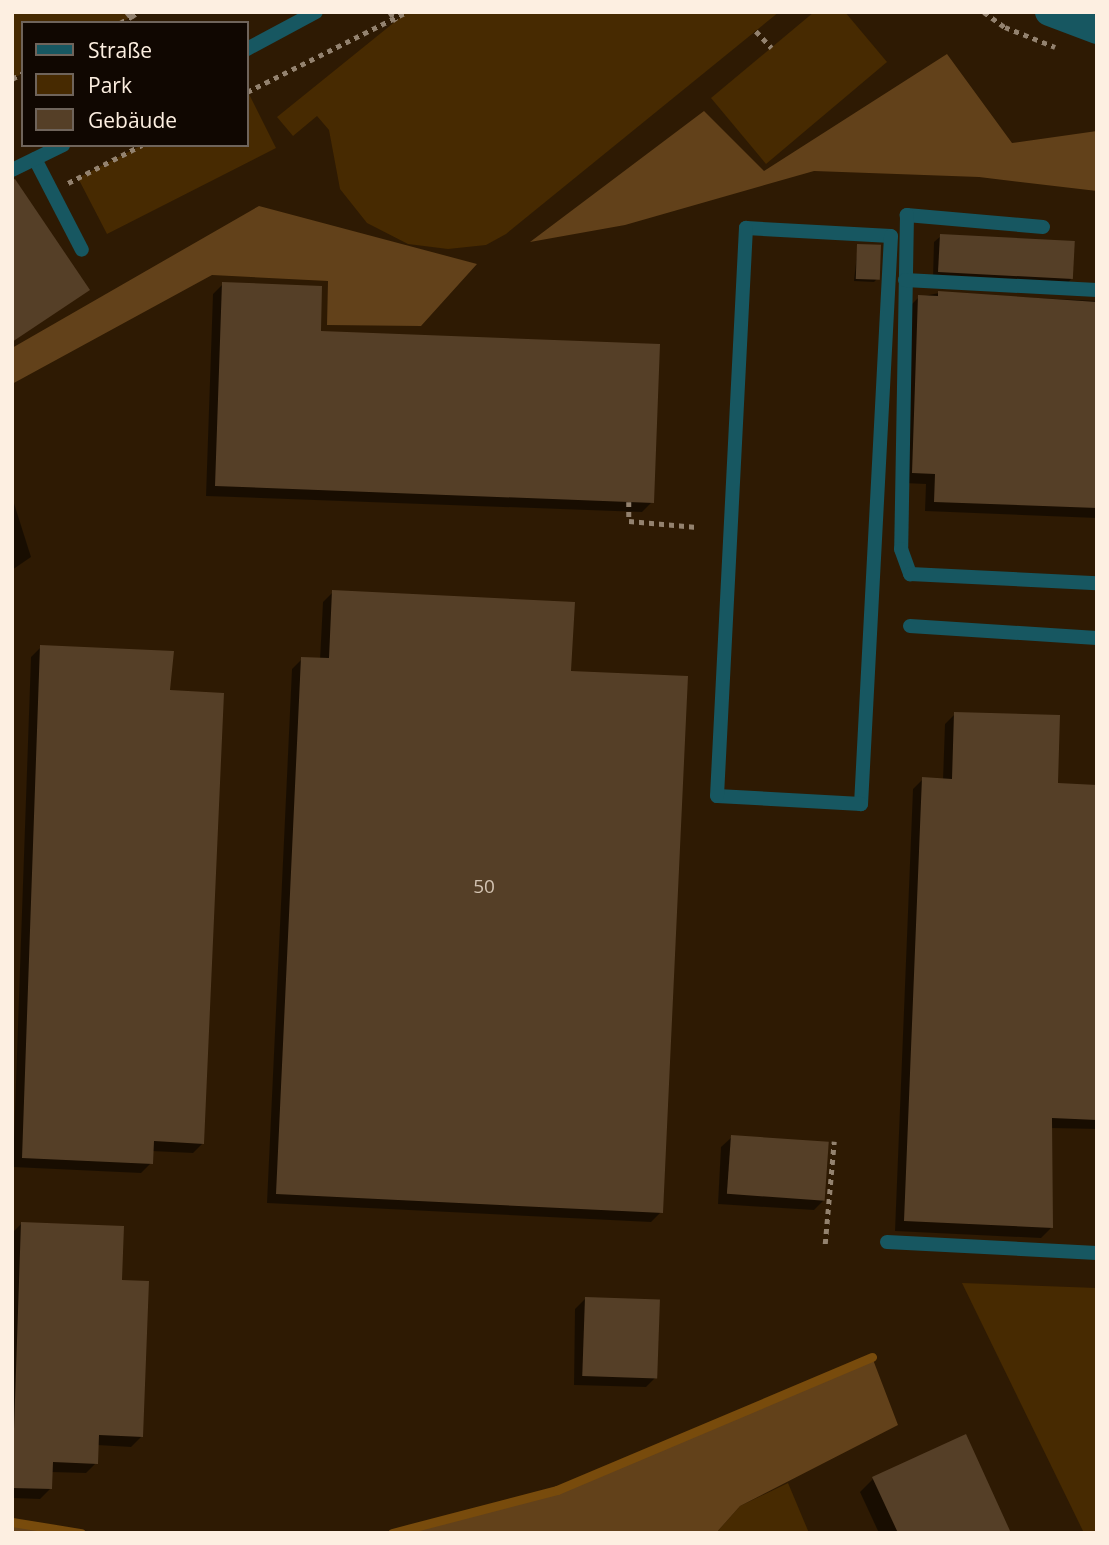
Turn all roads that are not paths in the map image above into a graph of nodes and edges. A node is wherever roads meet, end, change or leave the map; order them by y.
1 (316, 12) edge
2 (1049, 12) edge
3 (1097, 30) edge
4 (248, 48) edge
5 (59, 147) edge
6 (35, 159) junction
7 (12, 170) edge
8 (1043, 227) dead end
9 (82, 250) dead end
10 (905, 280) junction
11 (1097, 290) edge
12 (1097, 583) edge
13 (910, 626) dead end
14 (1097, 638) edge
15 (861, 804) joint
16 (887, 1242) dead end
17 (1097, 1253) edge

1 - 4 lane
2 - 3 street
5 - 6 lane
6 - 7 lane
6 - 9 lane
8 - 10 lane
10 - 11 lane
10 - 12 lane
13 - 14 lane
15 - 15 lane
16 - 17 lane

